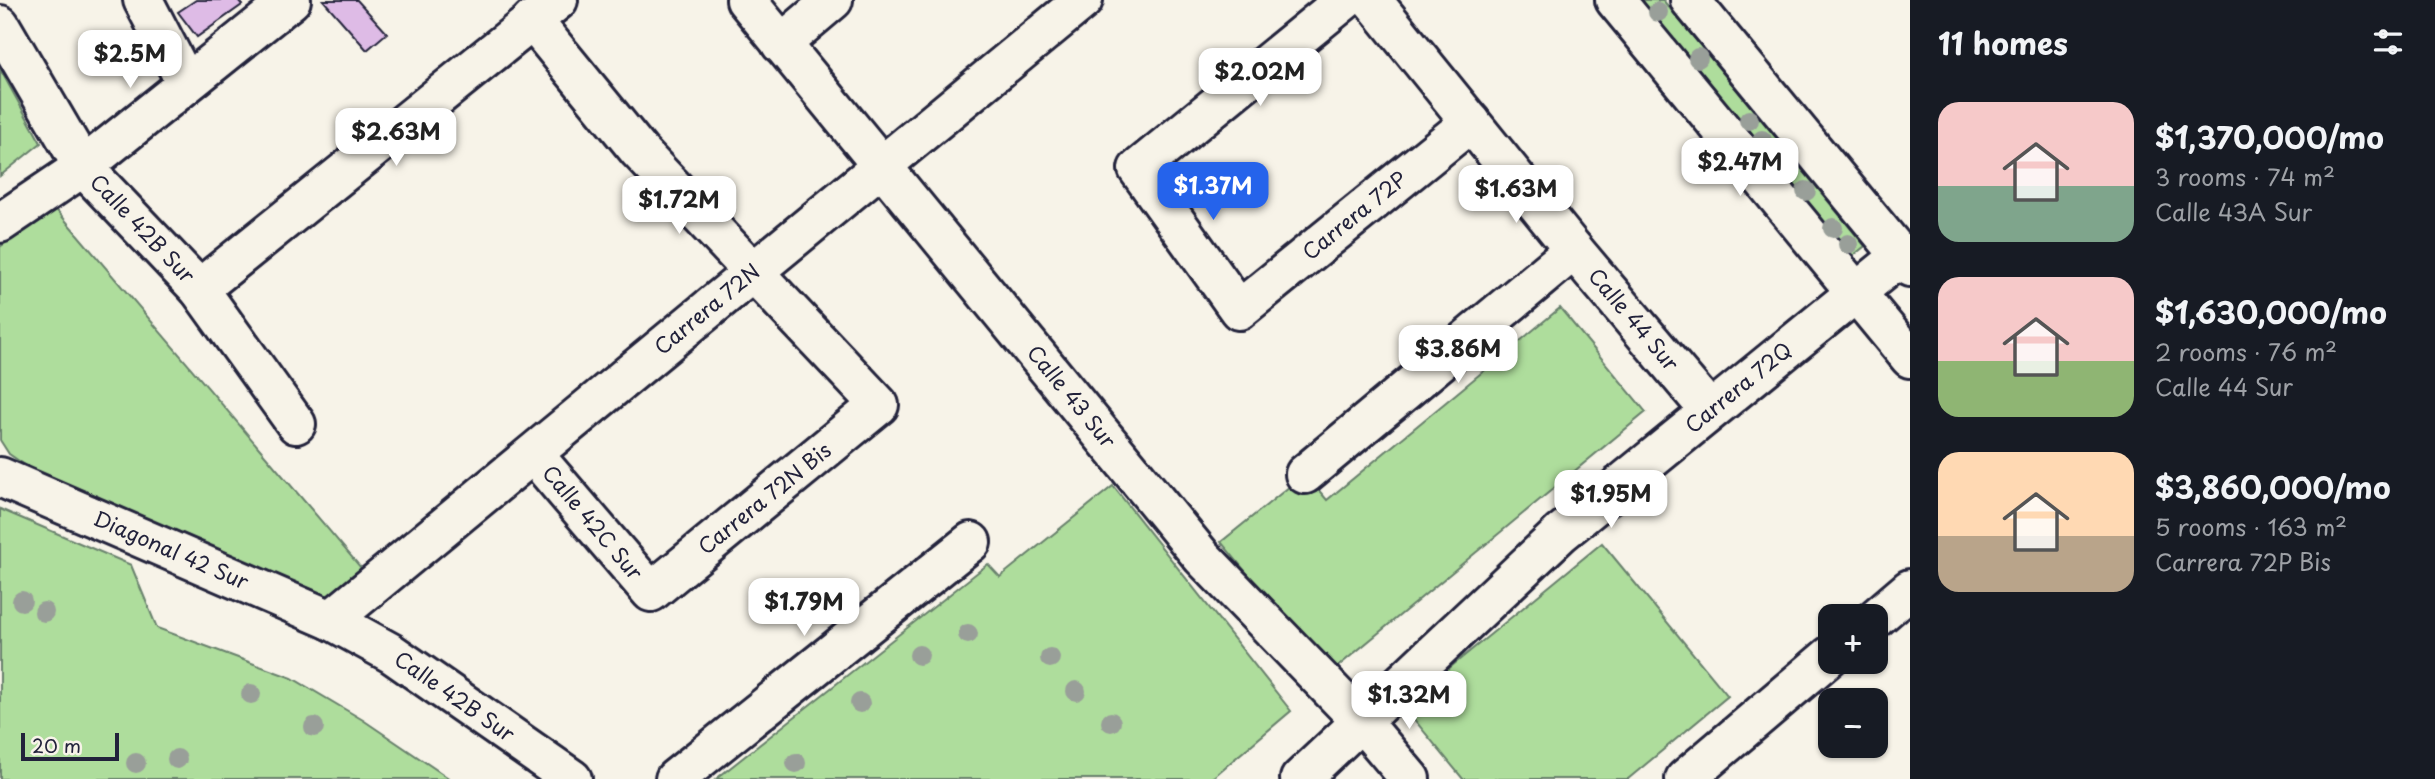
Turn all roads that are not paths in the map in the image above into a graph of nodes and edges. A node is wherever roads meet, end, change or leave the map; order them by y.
1 (144, 0) edge
2 (291, 0) edge
3 (746, 0) edge
4 (833, 0) edge
5 (1083, 0) edge
6 (1345, 0) edge
7 (1372, 0) edge
8 (1615, 0) edge
9 (1690, 0) edge
10 (545, 10) edge
11 (0, 25) edge
12 (781, 44) junction
13 (186, 83) junction
14 (1471, 122) junction
15 (83, 167) junction
16 (883, 167) junction
17 (0, 223) edge
18 (1574, 250) junction
19 (1905, 261) edge
20 (755, 272) junction
21 (199, 289) junction
22 (1856, 293) junction
23 (1910, 358) edge
24 (1709, 410) junction
25 (296, 424) dead end
26 (534, 455) junction
27 (1305, 474) dead end
28 (5, 480) edge
29 (971, 542) dead end
30 (1910, 589) edge
31 (651, 592) joint
32 (1888, 608) edge
33 (331, 620) junction
34 (1818, 666) edge
35 (1362, 722) junction
36 (572, 779) edge
37 (675, 779) edge
38 (1300, 779) edge
39 (1410, 779) edge
40 (1685, 779) edge

1 - 13 street
2 - 13 street
3 - 12 street, Calle 43 Sur
4 - 12 street
5 - 16 street, Carrera 72N
6 - 14 street, Carrera 72P
7 - 14 street, Calle 44 Sur
8 - 22 street
9 - 19 street
10 - 20 street
10 - 21 street
11 - 15 street, Calle 42B Sur
12 - 16 street, Calle 43 Sur
13 - 15 street
14 - 18 street, Calle 44 Sur
15 - 17 street
15 - 21 street, Calle 42B Sur
16 - 20 street, Carrera 72N
16 - 35 street, Calle 43 Sur
18 - 24 street, Calle 44 Sur
18 - 27 street
19 - 22 street, Carrera 72Q
20 - 26 street, Carrera 72N
20 - 31 street, Carrera 72N Bis
21 - 25 street, Calle 42B Sur
22 - 23 street
22 - 24 street, Carrera 72Q
24 - 35 street, Carrera 72Q
26 - 31 street, Calle 42C Sur
26 - 33 street, Carrera 72N
28 - 33 street, Diagonal 42 Sur
29 - 37 street
30 - 32 street
33 - 36 street, Calle 42B Sur
34 - 40 street
35 - 38 street, Carrera 72Q
35 - 39 street, Calle 43 Sur

